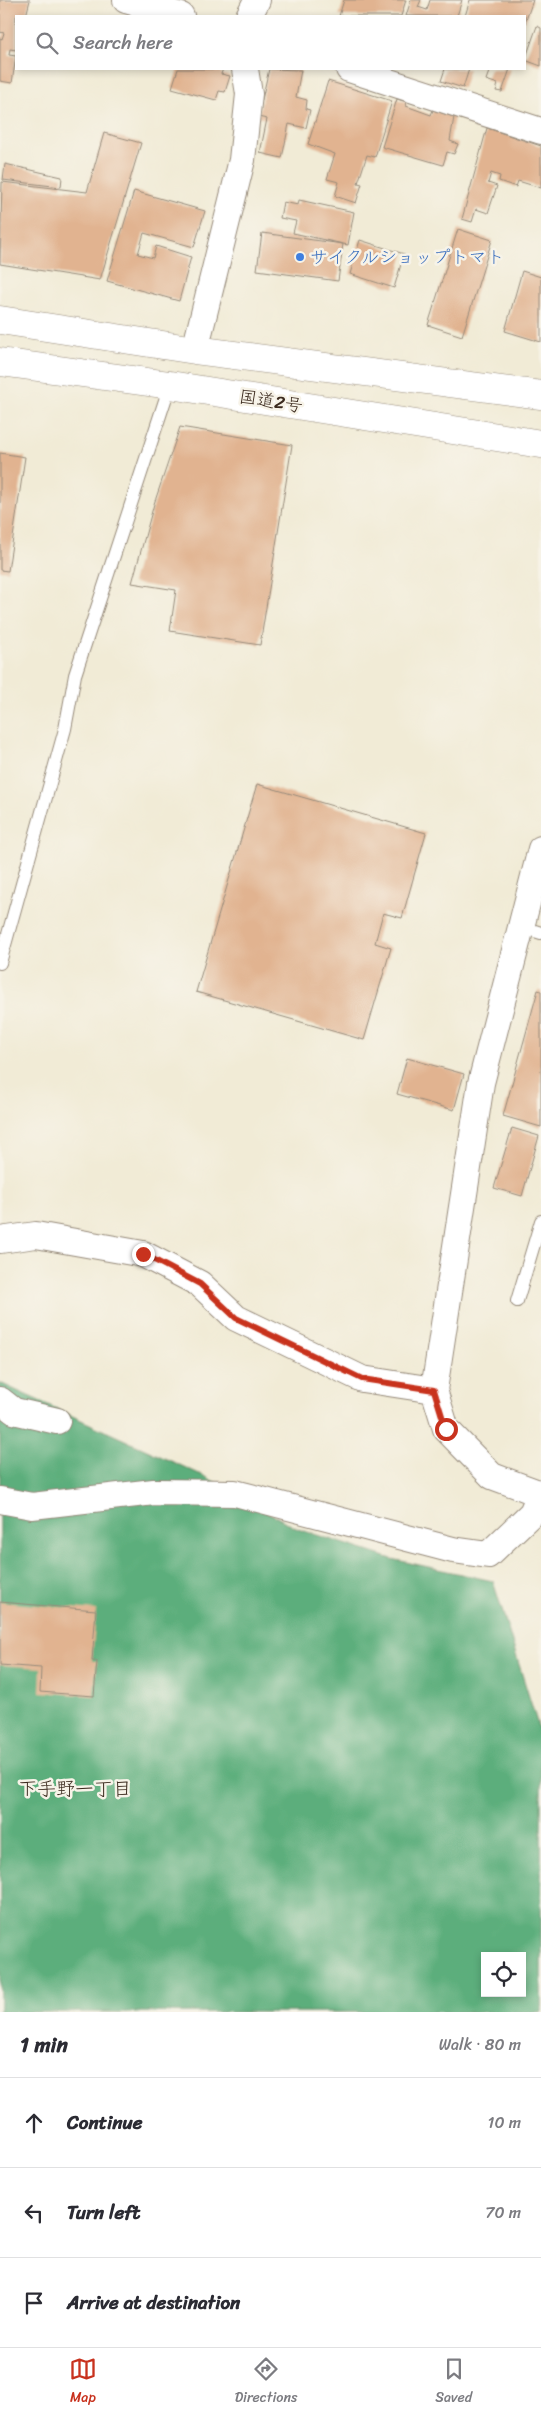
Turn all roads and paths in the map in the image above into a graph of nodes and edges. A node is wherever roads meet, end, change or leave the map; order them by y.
1 (126, 0) edge
2 (257, 0) edge
3 (178, 15) edge
4 (250, 15) edge
5 (245, 70) edge
6 (353, 70) edge
7 (541, 130) edge
8 (0, 320) edge
9 (195, 350) junction
10 (0, 362) edge
11 (170, 385) junction
12 (541, 395) edge
13 (541, 444) edge
14 (541, 850) edge
15 (536, 889) edge
16 (532, 930) edge
17 (0, 964) edge
18 (541, 1222) edge
19 (0, 1240) edge
20 (517, 1301) dead end
21 (434, 1390) junction
22 (0, 1400) edge
23 (57, 1421) dead end
24 (540, 1494) edge
25 (0, 1500) edge

1 - 3 street
2 - 4 street
5 - 9 street
6 - 7 street
8 - 9 highway
9 - 12 highway
10 - 11 highway, 国道2号
11 - 13 highway, 国道2号
11 - 17 lane
14 - 15 street
15 - 16 street
16 - 21 street
18 - 20 lane
19 - 21 street
21 - 24 street
22 - 23 street
24 - 25 street

